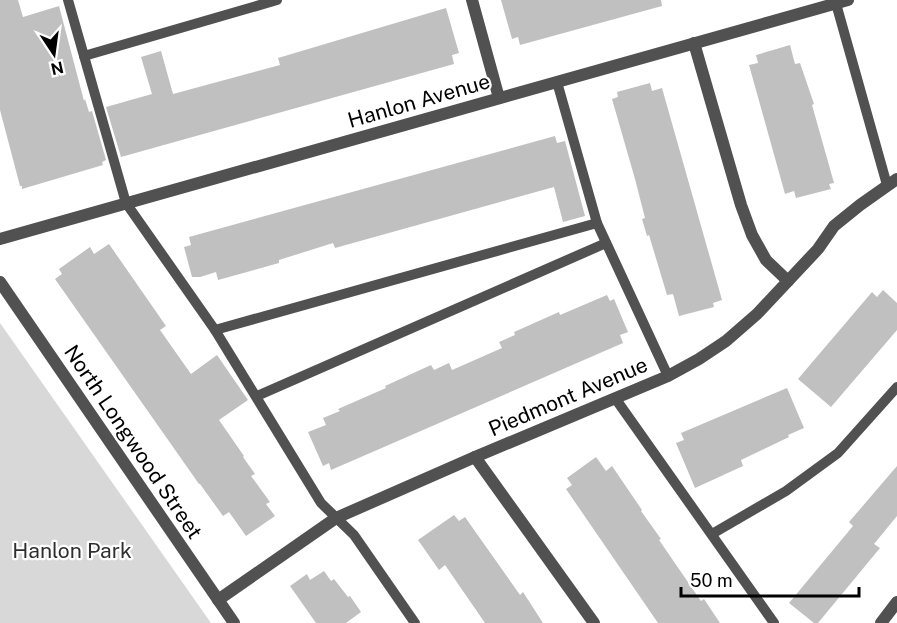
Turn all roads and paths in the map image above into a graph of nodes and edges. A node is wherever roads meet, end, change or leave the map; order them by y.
1 (68, 0) edge
2 (277, 0) edge
3 (472, 0) edge
4 (840, 1) edge
5 (694, 44) junction
6 (84, 56) junction
7 (557, 82) junction
8 (499, 98) junction
9 (892, 182) edge
10 (126, 203) junction
11 (597, 223) junction
12 (0, 239) edge
13 (606, 243) junction
14 (788, 281) junction
15 (0, 282) edge
16 (215, 330) junction
17 (668, 376) junction
18 (897, 387) edge
19 (257, 396) junction
20 (615, 398) junction
21 (475, 457) junction
22 (336, 518) junction
23 (712, 534) junction
24 (218, 600) junction
25 (897, 602) edge
26 (234, 623) edge
27 (416, 623) edge
28 (594, 623) edge
29 (774, 623) edge
30 (881, 623) edge

1 - 6 lane
2 - 6 lane
3 - 8 street
4 - 5 street, Hanlon Avenue
4 - 9 lane
5 - 7 street, Hanlon Avenue
5 - 14 street
6 - 10 lane
7 - 8 street, Hanlon Avenue
7 - 11 lane
8 - 10 street, Hanlon Avenue
9 - 14 street, Piedmont Avenue
10 - 12 street, Hanlon Avenue
10 - 16 lane
11 - 13 lane
11 - 16 lane
13 - 17 lane
13 - 19 lane
14 - 17 street, Piedmont Avenue
15 - 24 street, North Longwood Street
16 - 19 lane
17 - 20 street, Piedmont Avenue
18 - 23 lane
19 - 22 lane
20 - 21 street, Piedmont Avenue
20 - 23 lane
21 - 22 street, Piedmont Avenue
21 - 28 street
22 - 24 street, Piedmont Avenue
22 - 27 lane
23 - 29 lane
24 - 26 street, North Longwood Street
25 - 30 street

